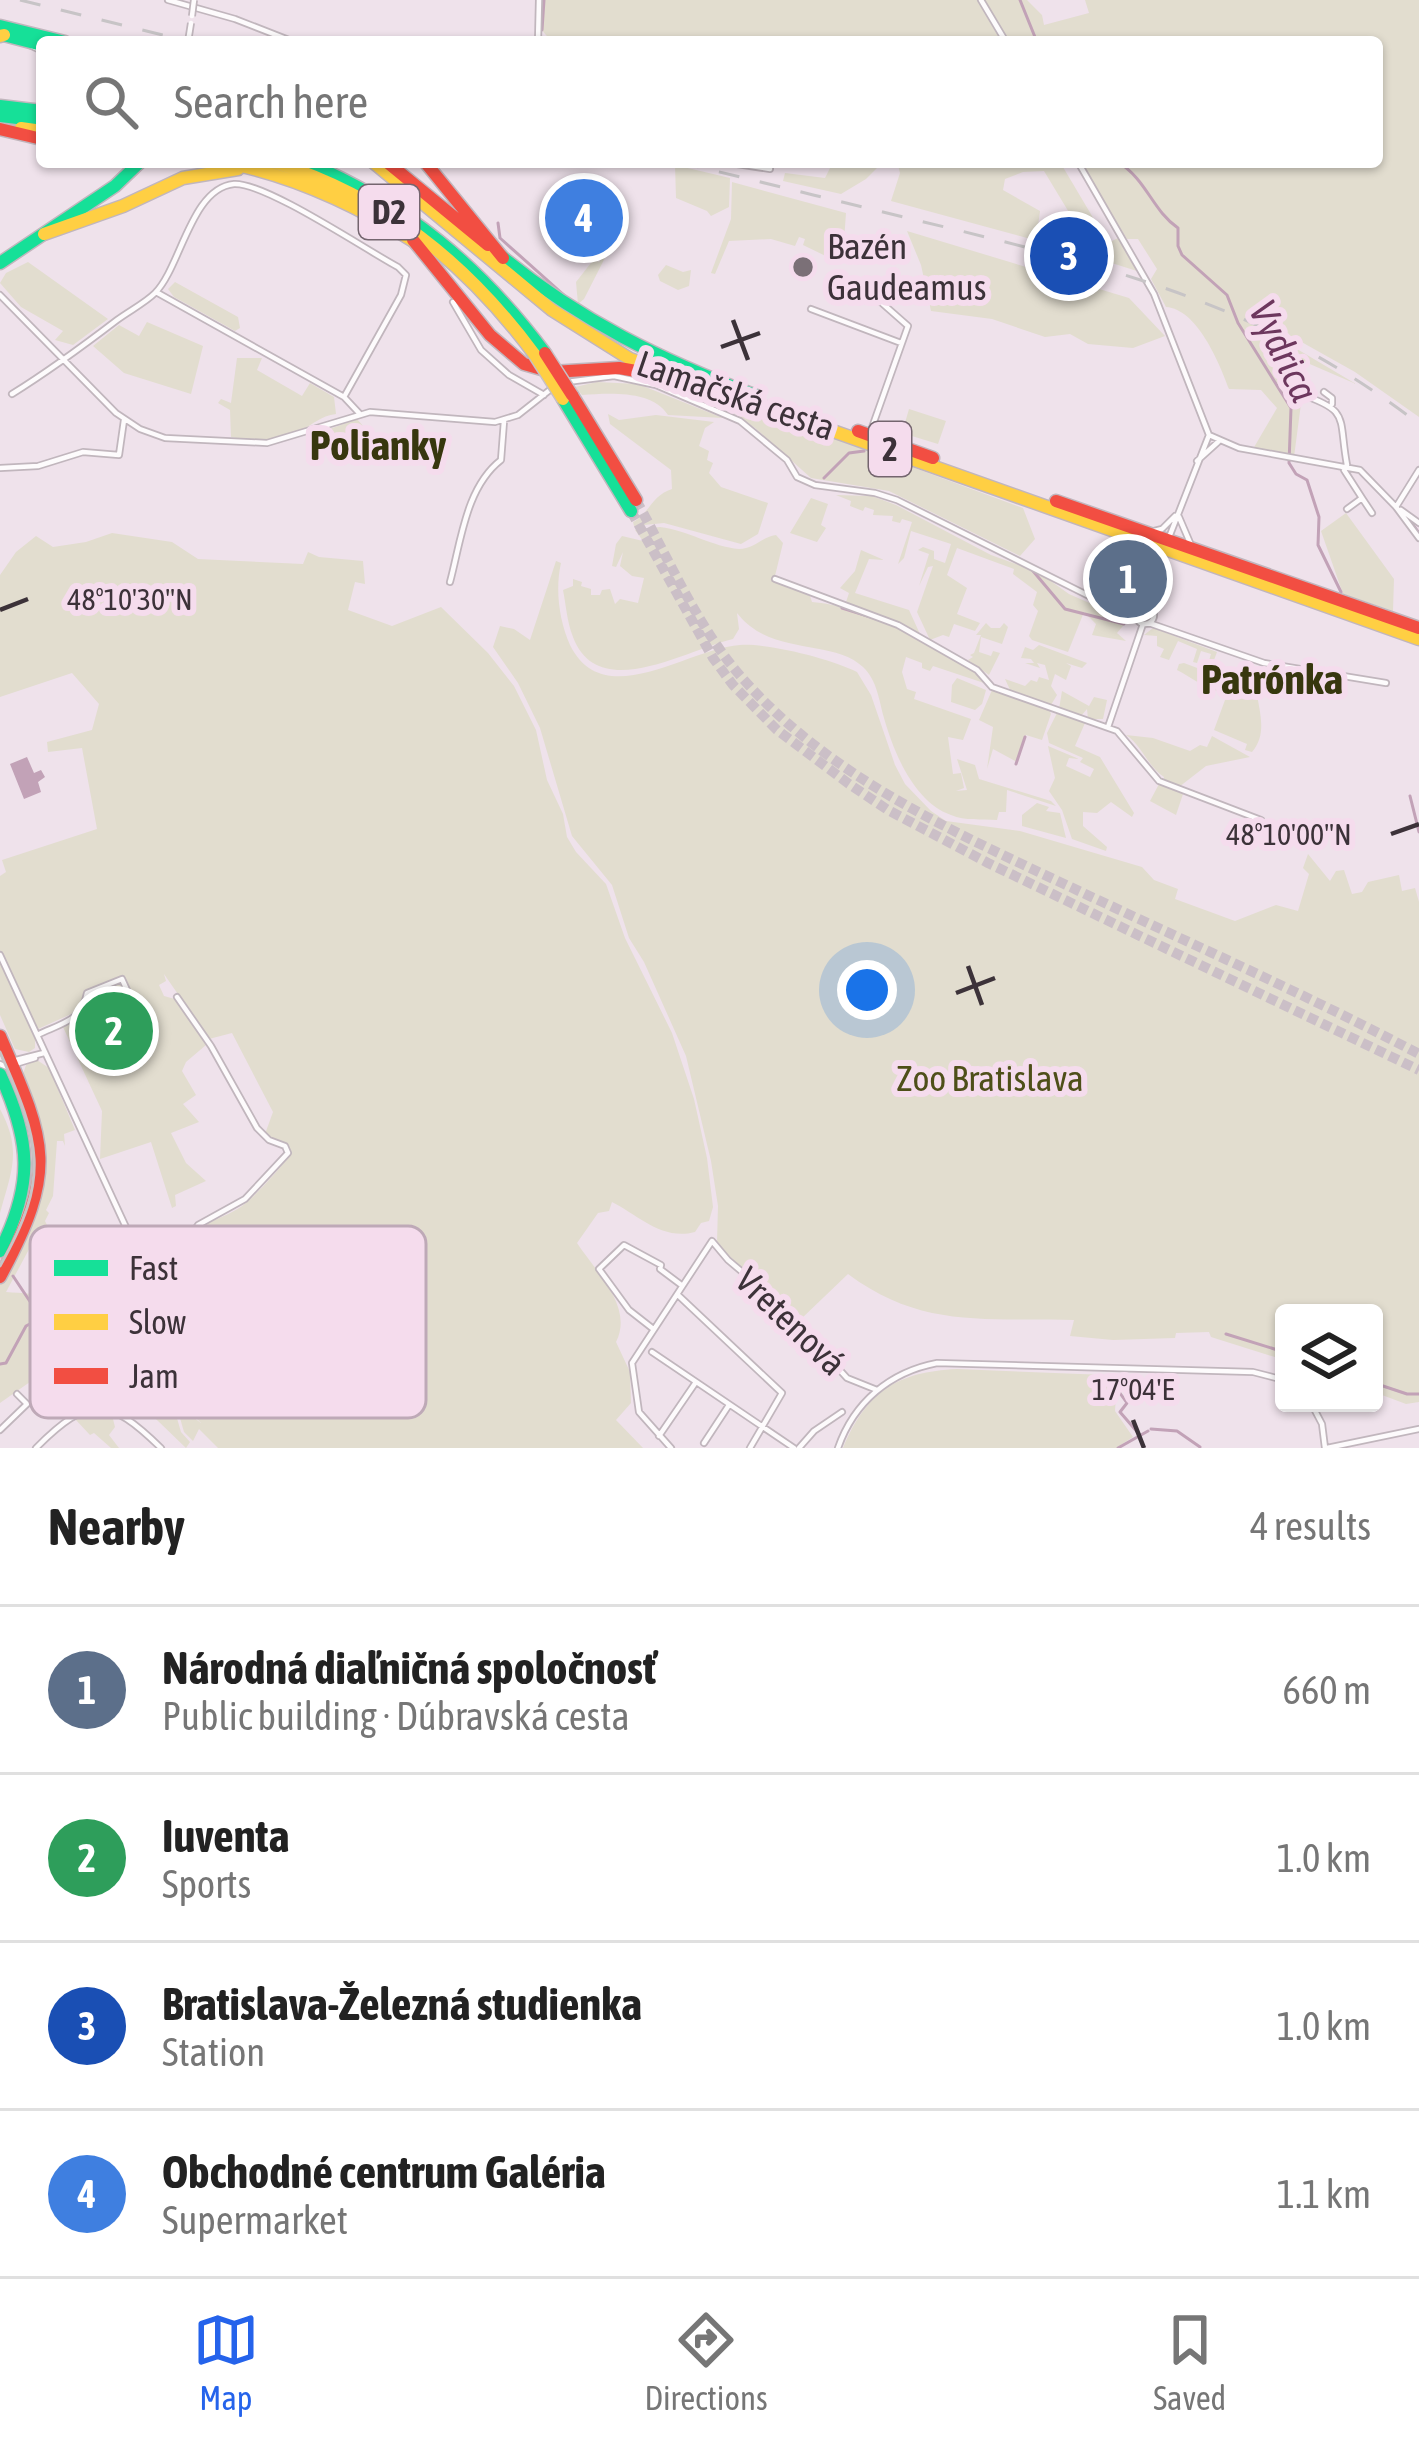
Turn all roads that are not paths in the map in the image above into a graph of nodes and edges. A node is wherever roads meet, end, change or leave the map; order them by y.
1 (168, 0) edge
2 (194, 0) edge
3 (539, 0) edge
4 (981, 0) edge
5 (1, 33) edge
6 (189, 36) edge
7 (279, 36) edge
8 (538, 36) edge
9 (1002, 36) edge
10 (36, 38) edge
11 (36, 46) edge
12 (0, 104) edge
13 (36, 110) edge
14 (0, 116) edge
15 (36, 120) edge
16 (0, 127) edge
17 (36, 134) edge
18 (133, 168) edge
19 (242, 168) edge
20 (272, 168) edge
21 (277, 168) edge
22 (320, 168) edge
23 (380, 168) edge
24 (394, 168) edge
25 (430, 168) edge
26 (763, 168) edge
27 (1081, 168) edge
28 (770, 169) dead end
29 (44, 234) junction
30 (412, 240) junction
31 (503, 258) junction
32 (0, 263) edge
33 (858, 282) dead end
34 (156, 292) junction
35 (486, 292) junction
36 (0, 295) edge
37 (453, 302) dead end
38 (811, 309) dead end
39 (902, 344) junction
40 (540, 354) junction
41 (64, 362) junction
42 (676, 378) junction
43 (1324, 392) dead end
44 (12, 394) dead end
45 (544, 394) junction
46 (1300, 394) dead end
47 (344, 397) junction
48 (1332, 404) junction
49 (359, 413) junction
50 (877, 418) junction
51 (124, 420) junction
52 (504, 421) junction
53 (1209, 435) junction
54 (870, 439) junction
55 (890, 442) junction
56 (1218, 442) junction
57 (1207, 447) junction
58 (1348, 465) junction
59 (0, 468) edge
60 (1419, 470) edge
61 (1362, 498) junction
62 (633, 506) tunnel mouth
63 (1396, 507) junction
64 (1347, 509) dead end
65 (1179, 512) junction
66 (1372, 512) dead end
67 (1419, 523) edge
68 (1148, 532) junction
69 (1419, 538) edge
70 (1166, 544) junction
71 (1193, 548) junction
72 (775, 579) dead end
73 (450, 582) dead end
74 (1147, 593) junction
75 (1143, 607) junction
76 (1113, 608) junction
77 (1121, 611) junction
78 (1146, 621) junction
79 (1419, 628) edge
80 (1419, 639) edge
81 (1386, 683) dead end
82 (1108, 727) junction
83 (1261, 820) dead end
84 (0, 955) edge
85 (177, 997) dead end
86 (141, 1021) dead end
87 (38, 1035) junction
88 (2, 1042) edge
89 (45, 1053) junction
90 (10, 1067) edge
91 (126, 1226) edge
92 (197, 1226) edge
93 (0, 1251) edge
94 (0, 1276) edge
95 (681, 1284) junction
96 (679, 1296) dead end
97 (652, 1328) junction
98 (652, 1352) dead end
99 (1275, 1378) edge
100 (696, 1382) junction
101 (877, 1390) junction
102 (17, 1394) dead end
103 (729, 1405) junction
104 (842, 1412) dead end
105 (1316, 1412) edge
106 (68, 1418) edge
107 (130, 1418) edge
108 (764, 1427) junction
109 (1419, 1429) edge
110 (0, 1430) edge
111 (659, 1436) junction
112 (704, 1443) dead end
113 (1339, 1447) edge
114 (36, 1448) edge
115 (161, 1448) edge
116 (671, 1448) edge
117 (750, 1448) edge
118 (796, 1448) edge
119 (838, 1448) edge
120 (1326, 1448) edge

1 - 7 street
2 - 6 street, bridge
3 - 8 street
4 - 9 street
5 - 10 main road
5 - 11 main road
12 - 13 main road
14 - 15 main road
16 - 17 main road
18 - 29 main road
19 - 29 main road
20 - 30 main road
21 - 35 main road, D2
22 - 40 main road, D2
23 - 42 main road, Lamačská cesta / 2
24 - 31 main road, Lamačská cesta / 2
25 - 31 main road
26 - 28 street
27 - 53 street
29 - 32 main road
30 - 35 main road
30 - 42 main road
31 - 54 main road, Lamačská cesta / 2
33 - 39 street
34 - 41 street
34 - 47 street
34 - 47 street
35 - 40 main road, D2
36 - 41 street
37 - 45 street
38 - 39 street
39 - 50 street
40 - 62 main road, D2, bridge
41 - 44 street
41 - 51 street
42 - 54 main road, Lamačská cesta / 2
43 - 48 street
45 - 52 street
45 - 76 street
46 - 48 street
47 - 49 street
48 - 58 street
49 - 51 street
49 - 52 street
50 - 54 street
50 - 55 street
51 - 59 street
52 - 73 street
53 - 56 street
53 - 57 street
54 - 55 main road, Lamačská cesta / 2
54 - 70 main road, Lamačská cesta / 2
55 - 68 main road, Lamačská cesta / 2
56 - 57 street
56 - 58 street
57 - 65 street
58 - 61 street
58 - 63 street
60 - 63 street
61 - 64 street
61 - 66 street
63 - 67 street
63 - 69 street
65 - 68 street
65 - 70 street
65 - 71 street
68 - 70 main road, Lamačská cesta / 2
70 - 71 main road, Lamačská cesta / 2
70 - 74 street
70 - 80 main road, Lamačská cesta / 2
71 - 79 main road, Lamačská cesta / 2
72 - 82 street
74 - 75 street
74 - 76 street
75 - 77 street
75 - 78 street
75 - 78 street
76 - 77 street
77 - 78 street
78 - 81 street
78 - 82 street
82 - 83 street
84 - 87 street
85 - 92 street
86 - 87 street
87 - 89 street
88 - 90 main road
89 - 90 street
89 - 91 street
90 - 93 main road
90 - 94 main road
95 - 97 street
95 - 97 street
95 - 101 street, Vretenová
96 - 108 street
97 - 111 street
98 - 100 street
99 - 101 street
100 - 103 street
100 - 111 street
101 - 119 street
102 - 110 street
103 - 108 street
103 - 112 street
104 - 118 street
105 - 120 street
106 - 114 street
107 - 115 street
108 - 117 street
108 - 118 street
109 - 113 street
111 - 116 street
113 - 120 street

